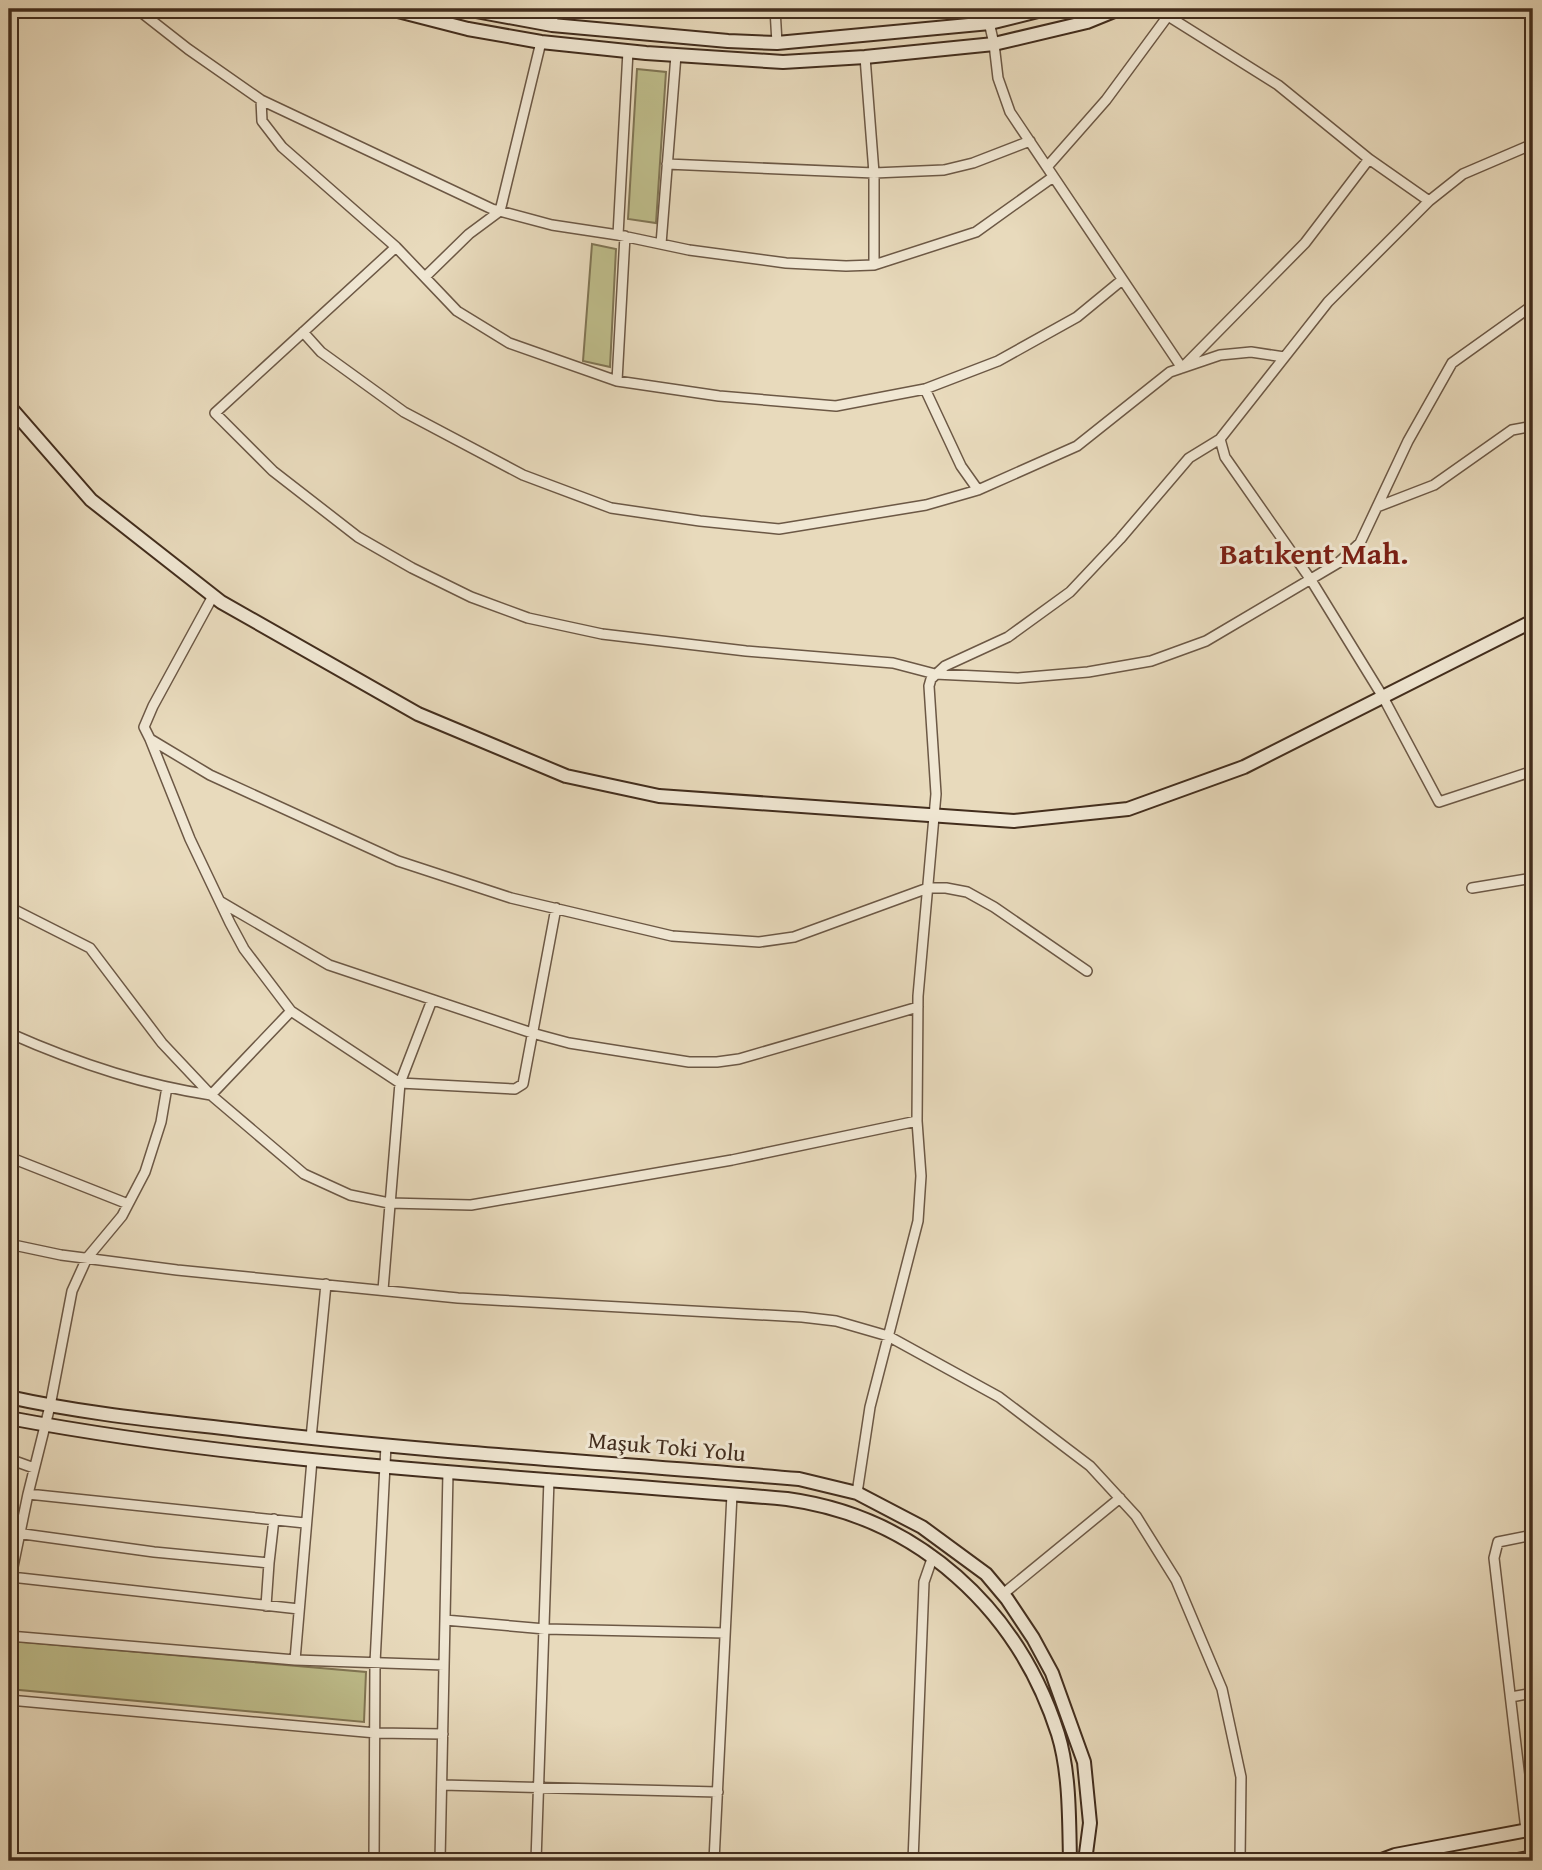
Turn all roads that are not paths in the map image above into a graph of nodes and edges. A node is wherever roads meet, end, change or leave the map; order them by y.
1 (137, 9) edge
2 (390, 9) edge
3 (465, 9) edge
4 (554, 9) edge
5 (775, 9) edge
6 (986, 9) edge
7 (1046, 9) edge
8 (1119, 9) edge
9 (1170, 13) edge
10 (990, 23) junction
11 (552, 24) junction
12 (541, 42) junction
13 (776, 43) junction
14 (994, 44) junction
15 (628, 51) junction
16 (676, 55) junction
17 (865, 57) junction
18 (261, 100) junction
19 (1030, 141) junction
20 (1533, 144) edge
21 (1369, 159) junction
22 (667, 164) junction
23 (1047, 166) junction
24 (874, 173) junction
25 (1053, 177) junction
26 (1429, 201) junction
27 (500, 211) junction
28 (621, 235) junction
29 (661, 244) junction
30 (396, 247) junction
31 (874, 265) junction
32 (425, 277) junction
33 (1122, 280) junction
34 (1533, 305) edge
35 (303, 332) junction
36 (1284, 357) junction
37 (1182, 368) junction
38 (617, 381) junction
39 (925, 389) junction
40 (9, 406) edge
41 (1533, 426) edge
42 (1220, 439) junction
43 (978, 490) junction
44 (1377, 507) junction
45 (1311, 580) junction
46 (213, 596) junction
47 (1533, 621) edge
48 (935, 674) junction
49 (1383, 697) junction
50 (150, 739) junction
51 (1533, 771) edge
52 (934, 815) junction
53 (1533, 878) edge
54 (928, 888) junction
55 (1472, 888) dead end
56 (221, 902) junction
57 (9, 907) edge
58 (556, 908) junction
59 (1087, 971) dead end
60 (432, 1000) junction
61 (918, 1007) junction
62 (291, 1011) junction
63 (9, 1033) edge
64 (532, 1033) junction
65 (400, 1083) junction
66 (167, 1087) junction
67 (211, 1095) junction
68 (917, 1121) junction
69 (9, 1157) edge
70 (389, 1203) junction
71 (128, 1204) junction
72 (9, 1244) edge
73 (87, 1258) junction
74 (326, 1284) junction
75 (383, 1290) junction
76 (888, 1336) junction
77 (9, 1397) edge
78 (50, 1406) junction
79 (9, 1418) edge
80 (45, 1425) junction
81 (311, 1438) junction
82 (386, 1445) junction
83 (9, 1459) edge
84 (312, 1460) junction
85 (385, 1467) junction
86 (34, 1468) junction
87 (448, 1472) junction
88 (549, 1479) junction
89 (857, 1493) junction
90 (28, 1494) junction
91 (732, 1494) junction
92 (1120, 1498) junction
93 (274, 1519) junction
94 (305, 1523) junction
95 (9, 1532) edge
96 (19, 1535) junction
97 (1533, 1535) edge
98 (933, 1556) junction
99 (269, 1563) junction
100 (10, 1581) edge
101 (1003, 1594) junction
102 (265, 1606) junction
103 (299, 1609) junction
104 (445, 1620) junction
105 (545, 1629) junction
106 (725, 1633) junction
107 (9, 1636) edge
108 (295, 1660) junction
109 (375, 1663) junction
110 (444, 1665) junction
111 (1533, 1693) edge
112 (1511, 1697) junction
113 (9, 1700) edge
114 (376, 1733) junction
115 (443, 1734) junction
116 (442, 1785) junction
117 (539, 1787) junction
118 (718, 1792) junction
119 (1530, 1830) edge
120 (374, 1861) edge
121 (440, 1861) edge
122 (536, 1861) edge
123 (714, 1861) edge
124 (913, 1861) edge
125 (1070, 1861) edge
126 (1086, 1861) edge
127 (1240, 1861) edge
128 (1379, 1861) edge

1 - 18 street
2 - 12 main road
3 - 11 main road
4 - 11 street
5 - 13 street
6 - 10 street
7 - 10 main road
8 - 14 main road
9 - 21 street
9 - 23 street
10 - 13 main road
10 - 14 street
11 - 13 main road
12 - 15 main road
12 - 27 street
14 - 17 main road
14 - 19 street
15 - 16 main road
15 - 28 street
16 - 17 main road
16 - 22 street
17 - 24 street
18 - 27 street
18 - 30 street
19 - 23 street
19 - 24 street
20 - 26 street
21 - 26 street
21 - 37 street
22 - 24 street
22 - 29 street
23 - 25 street
24 - 31 street
25 - 31 street
25 - 33 street
26 - 36 street
27 - 28 street
27 - 32 street
28 - 29 street
28 - 38 street
29 - 31 street
30 - 32 street
30 - 35 street
32 - 38 street
33 - 37 street
33 - 39 street
34 - 44 street
35 - 43 street
35 - 48 street
36 - 37 street
36 - 42 street
37 - 43 street
38 - 39 street
39 - 43 street
40 - 46 main road
41 - 44 street
42 - 45 street
42 - 48 street
44 - 45 street
45 - 48 street
45 - 49 street
46 - 50 street
46 - 52 main road
47 - 49 main road
48 - 52 street
49 - 51 street
49 - 52 main road
50 - 56 street
50 - 58 street
52 - 54 street
53 - 55 street
54 - 58 street
54 - 59 street
54 - 61 street
56 - 60 street
56 - 62 street
57 - 67 street
58 - 64 street
60 - 64 street
60 - 65 street
61 - 64 street
61 - 68 street
62 - 65 street
62 - 67 street
63 - 66 street
64 - 65 street
65 - 70 street
66 - 67 street
66 - 71 street
67 - 70 street
68 - 70 street
68 - 76 street
69 - 71 street
70 - 75 street
71 - 73 street
72 - 73 street
73 - 74 street
73 - 78 street
74 - 75 street
74 - 81 street
75 - 76 street
76 - 89 street
76 - 92 street
77 - 78 main road, Maşuk Toki Yolu
78 - 80 street
78 - 81 main road, Maşuk Toki Yolu
79 - 80 main road
80 - 84 main road
80 - 86 street
81 - 82 main road, Maşuk Toki Yolu
82 - 85 street
82 - 89 main road, Maşuk Toki Yolu
83 - 86 street
84 - 85 main road
84 - 94 street
85 - 87 main road
85 - 109 street
86 - 90 street
87 - 88 main road
87 - 104 street
88 - 91 main road
88 - 105 street
89 - 101 main road, Maşuk Toki Yolu
90 - 93 street
90 - 96 street
91 - 98 main road
91 - 106 street
92 - 101 street
92 - 127 street
93 - 94 street
93 - 99 street
94 - 103 street
95 - 96 street
96 - 99 street
96 - 100 street
97 - 112 street
98 - 124 street
98 - 125 main road
99 - 102 street
100 - 102 street
101 - 126 main road, Maşuk Toki Yolu
102 - 103 street
103 - 108 street
104 - 105 street
104 - 110 street
105 - 106 street
105 - 117 street
106 - 118 street
107 - 108 street
108 - 109 street
109 - 110 street
109 - 114 street
110 - 115 street
111 - 112 street
112 - 119 street
113 - 114 street
114 - 115 street
114 - 120 street
115 - 116 street
116 - 117 street
116 - 121 street
117 - 118 street
117 - 122 street
118 - 123 street
119 - 128 main road

